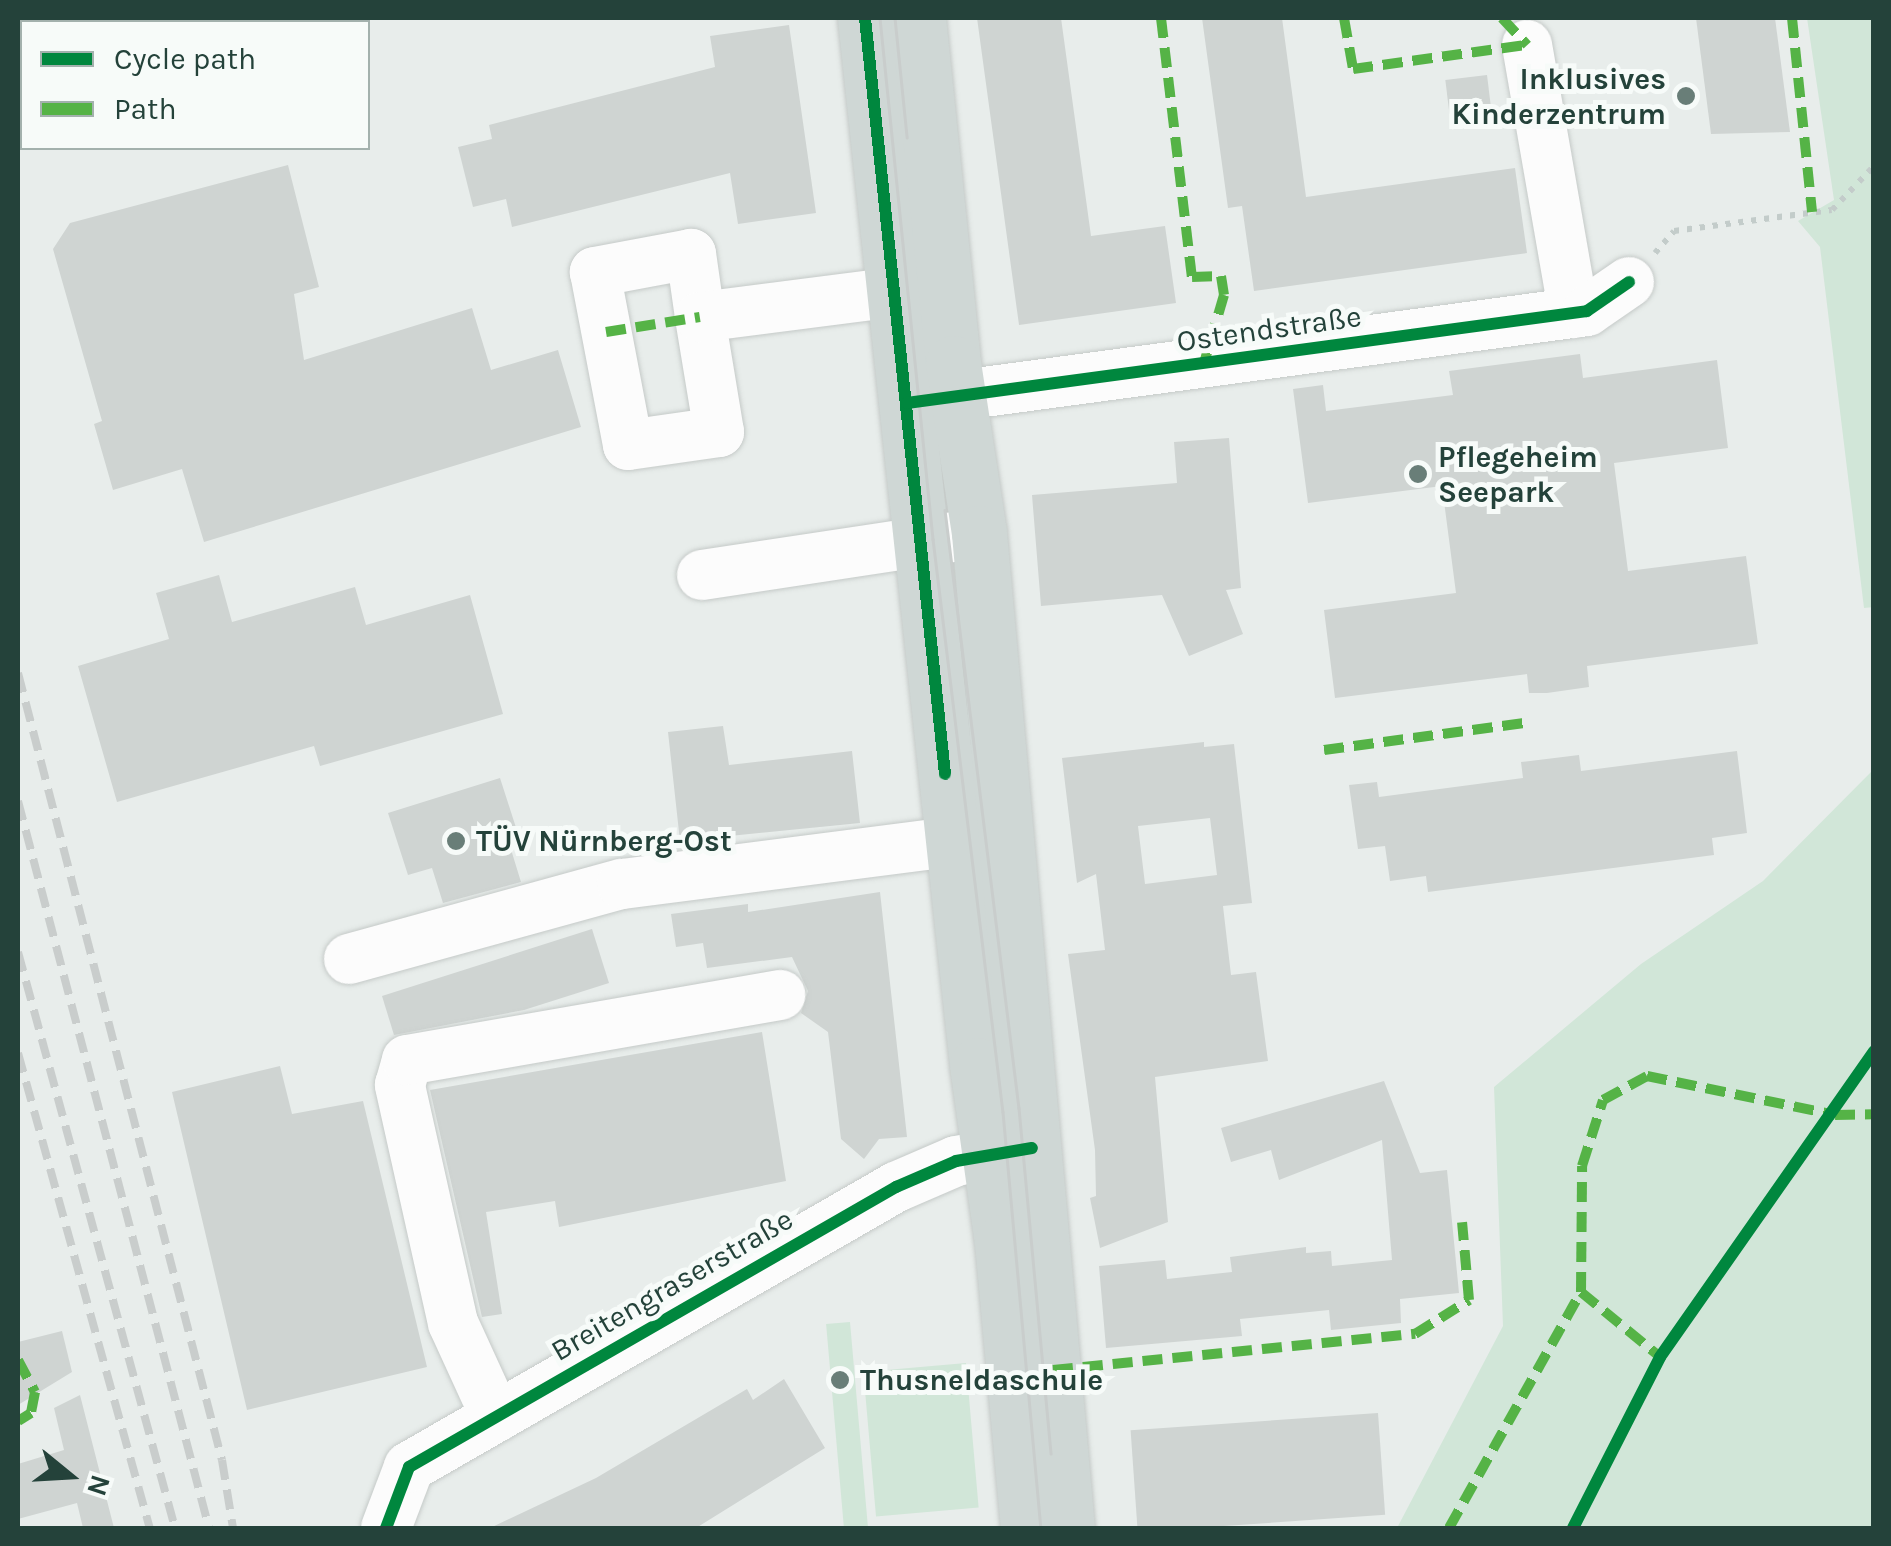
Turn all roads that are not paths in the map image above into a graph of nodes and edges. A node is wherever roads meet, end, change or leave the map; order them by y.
1 (865, 18) edge
2 (918, 18) edge
3 (1527, 46) dead end
4 (1628, 282) road end
5 (920, 289) junction
6 (1574, 313) junction
7 (700, 317) dead end
8 (934, 400) junction
9 (979, 534) junction
10 (921, 540) junction
11 (702, 575) dead end
12 (978, 839) junction
13 (349, 959) dead end
14 (780, 995) dead end
15 (1010, 1151) junction
16 (496, 1418) junction
17 (386, 1528) edge
18 (1028, 1528) edge
19 (1068, 1528) edge

1 - 5 main road
2 - 5 main road
3 - 6 street
4 - 6 street, Ostendstraße
5 - 7 street
5 - 8 main road
6 - 8 street, Ostendstraße
8 - 9 main road
8 - 10 main road
9 - 10 street
9 - 12 main road
10 - 11 street
10 - 12 main road
12 - 13 street
12 - 15 main road
14 - 16 street
15 - 16 street, Breitengraserstraße
15 - 18 main road
15 - 19 main road
16 - 17 street, Breitengraserstraße

